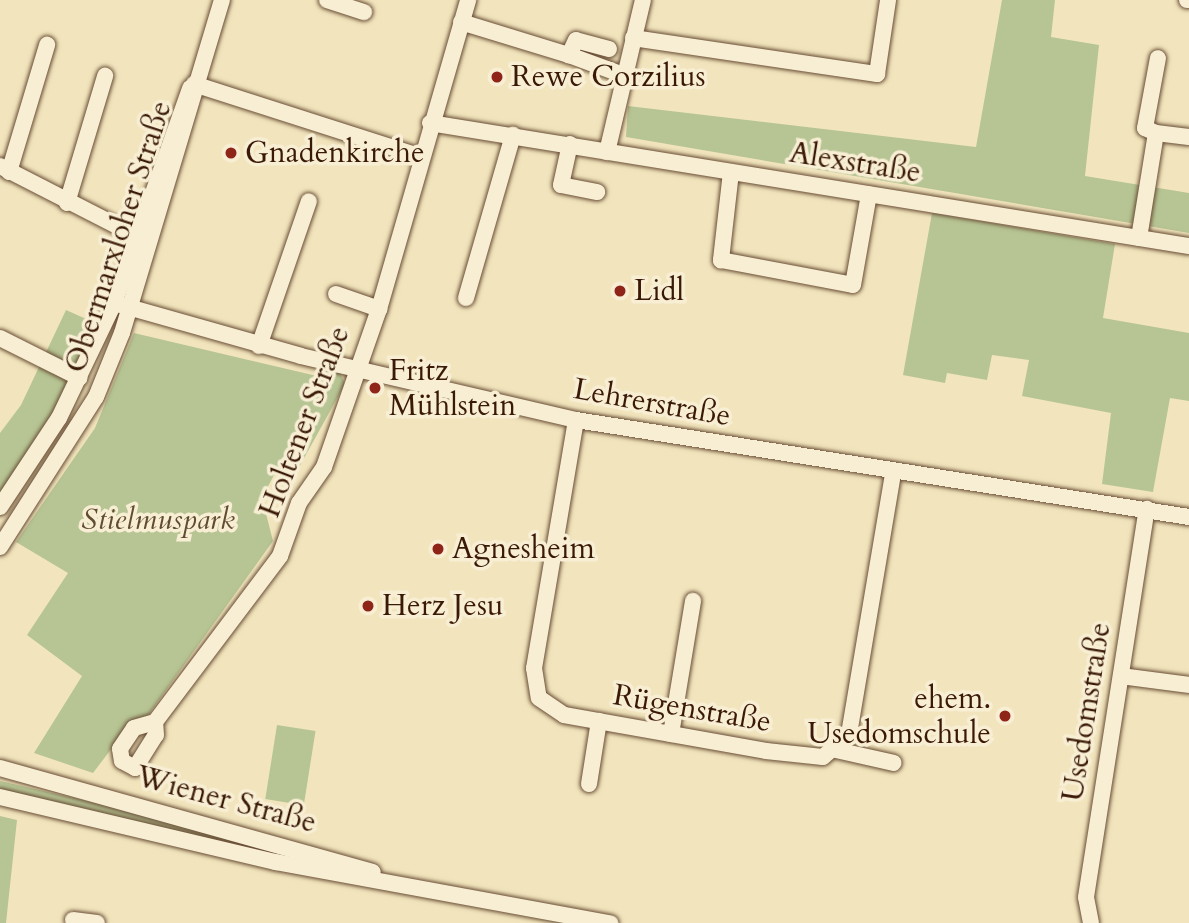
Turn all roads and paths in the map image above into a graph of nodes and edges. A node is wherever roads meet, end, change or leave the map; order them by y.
1 (222, 0) edge
2 (327, 0) edge
3 (468, 0) edge
4 (643, 0) edge
5 (888, 0) edge
6 (364, 12) dead end
7 (461, 22) junction
8 (633, 38) junction
9 (47, 45) dead end
10 (609, 49) dead end
11 (569, 55) junction
12 (1158, 58) dead end
13 (623, 75) junction
14 (105, 76) dead end
15 (194, 84) junction
16 (430, 123) junction
17 (1156, 133) junction
18 (513, 135) junction
19 (1189, 137) edge
20 (570, 144) junction
21 (607, 152) junction
22 (421, 157) junction
23 (5, 169) edge
24 (731, 172) junction
25 (597, 192) dead end
26 (869, 194) junction
27 (309, 201) dead end
28 (67, 203) junction
29 (137, 236) junction
30 (1139, 238) junction
31 (1189, 246) edge
32 (336, 294) dead end
33 (466, 298) dead end
34 (122, 306) junction
35 (379, 309) junction
36 (0, 338) edge
37 (259, 346) junction
38 (359, 366) junction
39 (80, 378) junction
40 (576, 420) junction
41 (893, 473) junction
42 (0, 507) edge
43 (1147, 509) junction
44 (1189, 517) edge
45 (0, 548) edge
46 (693, 601) dead end
47 (1121, 676) junction
48 (1189, 685) edge
49 (599, 721) junction
50 (155, 722) dead end
51 (671, 734) junction
52 (836, 750) junction
53 (894, 763) dead end
54 (0, 768) edge
55 (589, 784) dead end
56 (0, 797) edge
57 (435, 892) junction
58 (73, 920) dead end
59 (97, 923) edge
60 (610, 923) edge
61 (1091, 923) edge

1 - 15 street, Obermarxloher Straße
2 - 6 street
3 - 7 street, Holtener Straße
4 - 8 street
5 - 8 street
7 - 11 street
7 - 16 street, Holtener Straße
8 - 13 street
9 - 23 street
10 - 11 street
11 - 13 street
12 - 17 street
13 - 21 street
14 - 28 street
15 - 22 street
15 - 29 street, Obermarxloher Straße
15 - 34 street, Obermarxloher Straße
16 - 18 street, Alexstraße
16 - 22 street, Holtener Straße
17 - 19 street
17 - 30 street
18 - 20 street, Alexstraße
18 - 33 street
20 - 21 street, Alexstraße
20 - 25 street
21 - 24 street, Alexstraße
22 - 35 street, Holtener Straße
23 - 28 street
24 - 26 street, Alexstraße
24 - 26 street
26 - 30 street, Alexstraße
27 - 37 street
28 - 29 street
29 - 34 street, Obermarxloher Straße
30 - 31 street, Alexstraße
32 - 35 street, Holtener Straße
34 - 37 street, Lehrerstraße
34 - 39 street, Obermarxloher Straße
34 - 45 street, Obermarxloher Straße
35 - 38 street, Holtener Straße
36 - 39 street
37 - 38 street, Lehrerstraße
38 - 40 street, Lehrerstraße
38 - 50 street, Holtener Straße
39 - 42 street, Obermarxloher Straße
40 - 41 street, Lehrerstraße
40 - 49 street, Rügenstraße
41 - 43 street, Lehrerstraße
41 - 52 street
43 - 44 street, Lehrerstraße
43 - 47 street, Usedomstraße
46 - 51 street
47 - 48 street
47 - 61 street, Usedomstraße
49 - 51 street, Rügenstraße
49 - 55 street
51 - 52 street, Rügenstraße
52 - 53 street
54 - 57 street, Wiener Straße
56 - 57 street, Wiener Straße
57 - 60 street, Wiener Straße
58 - 59 street

